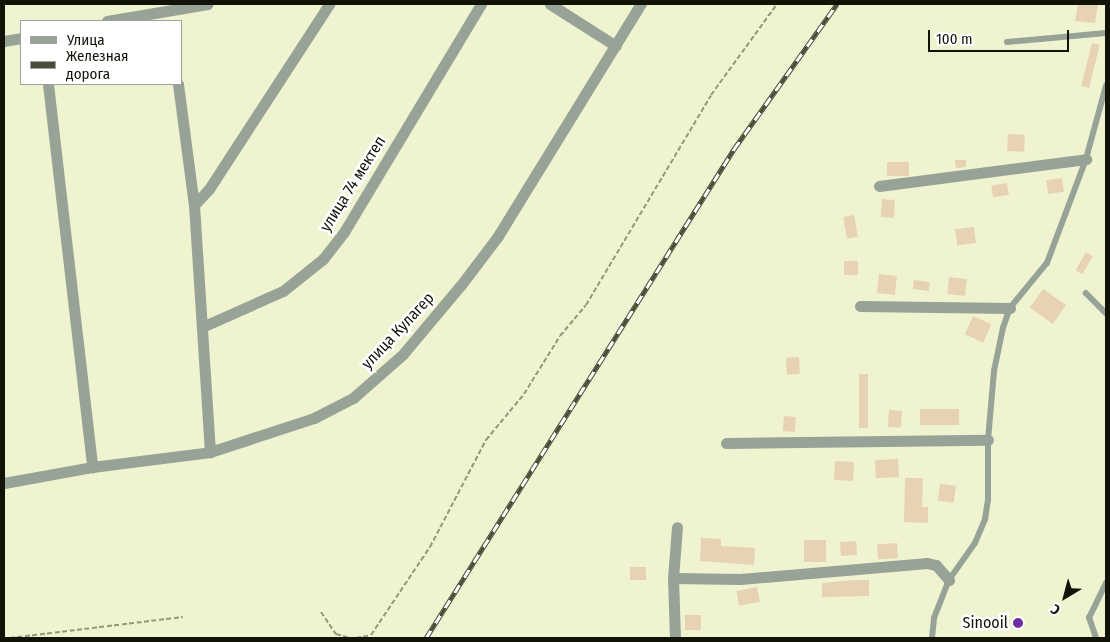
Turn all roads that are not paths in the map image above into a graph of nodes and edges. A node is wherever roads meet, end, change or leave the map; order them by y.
1 (208, 4) edge
2 (329, 4) edge
3 (481, 4) edge
4 (550, 4) edge
5 (641, 4) edge
6 (168, 12) edge
7 (114, 20) edge
8 (1106, 33) edge
9 (20, 38) edge
10 (4, 41) edge
11 (1007, 42) dead end
12 (616, 46) junction
13 (48, 85) edge
14 (178, 85) edge
15 (1106, 86) edge
16 (1086, 159) junction
17 (879, 186) dead end
18 (194, 205) junction
19 (1086, 293) dead end
20 (860, 306) dead end
21 (1010, 308) junction
22 (1106, 314) edge
23 (202, 328) junction
24 (988, 440) junction
25 (726, 443) dead end
26 (210, 452) junction
27 (92, 467) junction
28 (4, 483) edge
29 (677, 527) dead end
30 (673, 578) junction
31 (949, 580) junction
32 (1106, 584) edge
33 (675, 638) edge
34 (932, 638) edge
35 (1096, 638) edge

1 - 6 street
2 - 18 street
3 - 23 street, улица 74 мектеп
4 - 12 street
5 - 12 street, улица Кулагер
6 - 7 street
8 - 11 lane
9 - 10 street
12 - 26 street, улица Кулагер
13 - 27 street
14 - 18 street
15 - 16 lane
16 - 17 street
16 - 21 lane
18 - 23 street
19 - 22 lane
20 - 21 street
21 - 24 lane
23 - 26 street
24 - 25 street
24 - 31 lane
26 - 27 street, улица Кулагер
27 - 28 street, улица Кулагер
29 - 30 street
30 - 31 street
30 - 33 street
31 - 34 lane
32 - 35 lane

